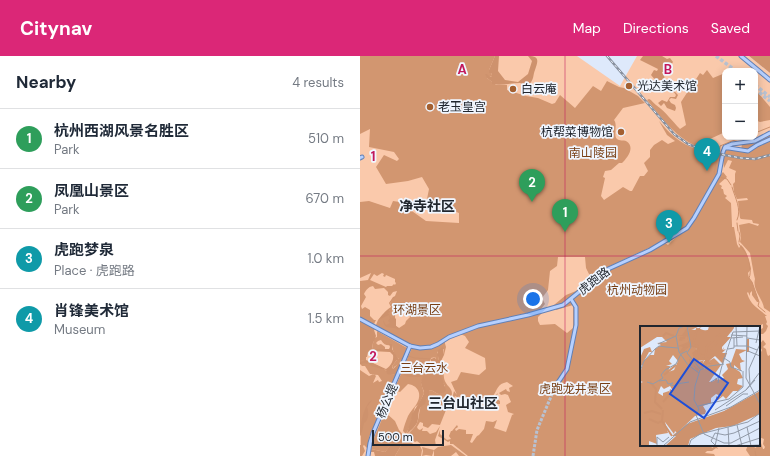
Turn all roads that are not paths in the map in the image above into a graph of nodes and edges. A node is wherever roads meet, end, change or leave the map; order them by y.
1 (742, 56) edge
2 (770, 79) edge
3 (770, 134) edge
4 (770, 140) edge
5 (741, 144) junction
6 (725, 148) junction
7 (741, 150) junction
8 (570, 299) junction
9 (360, 319) edge
10 (411, 347) junction
11 (555, 387) tunnel mouth
12 (369, 456) edge

1 - 2 main road
3 - 5 main road
4 - 7 main road
5 - 6 main road
5 - 7 main road
6 - 7 main road
6 - 8 main road, 虎跑路
8 - 10 main road, 虎跑路
8 - 11 main road
9 - 10 main road
10 - 12 main road, 杨公堤

